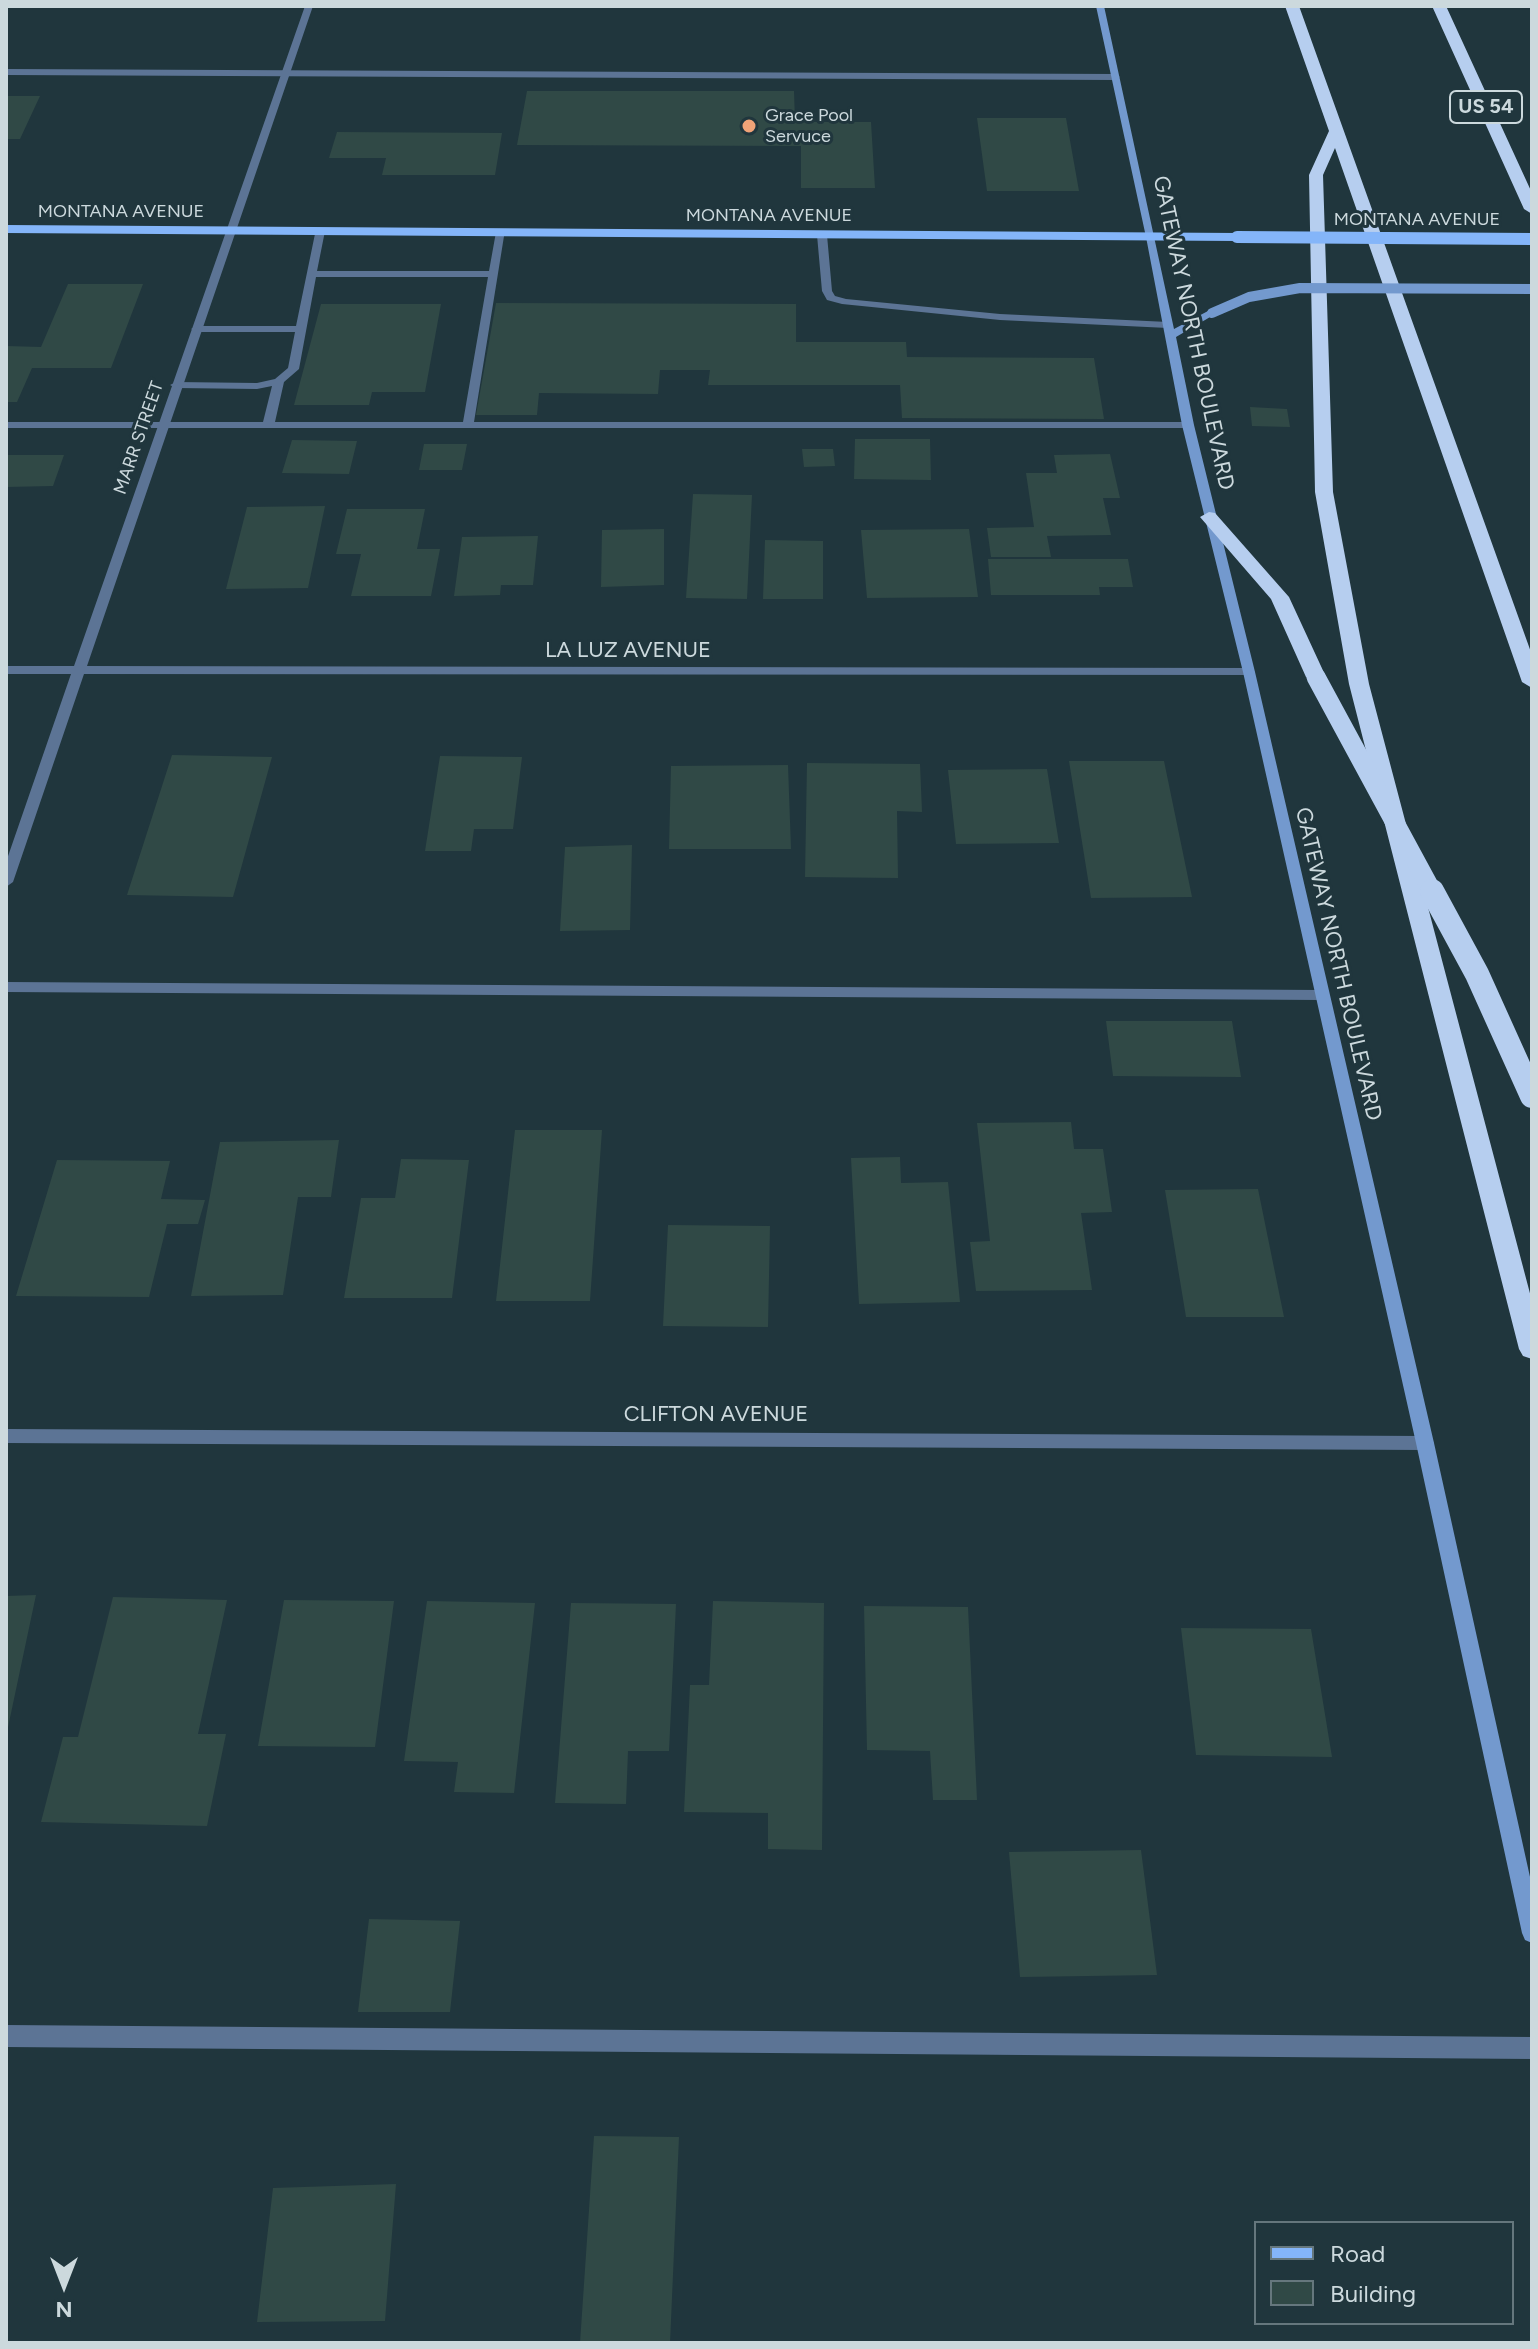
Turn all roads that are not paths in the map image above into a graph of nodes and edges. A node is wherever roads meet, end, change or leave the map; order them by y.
1 (309, 6) edge
2 (1100, 6) edge
3 (1292, 6) edge
4 (1439, 6) edge
5 (6, 72) edge
6 (285, 73) junction
7 (1115, 77) junction
8 (1335, 133) junction
9 (1532, 209) edge
10 (6, 229) edge
11 (231, 230) junction
12 (320, 231) junction
13 (501, 232) junction
14 (822, 235) junction
15 (1151, 237) junction
16 (1532, 239) edge
17 (312, 274) junction
18 (494, 274) junction
19 (1532, 289) edge
20 (196, 329) junction
21 (300, 329) junction
22 (1168, 330) junction
23 (279, 381) junction
24 (176, 385) junction
25 (6, 425) edge
26 (1188, 425) junction
27 (163, 426) junction
28 (268, 426) junction
29 (468, 426) junction
30 (1209, 517) junction
31 (6, 670) edge
32 (77, 671) junction
33 (1249, 672) junction
34 (1532, 682) edge
35 (6, 882) edge
36 (6, 987) edge
37 (1321, 995) junction
38 (1532, 1096) edge
39 (1532, 1349) edge
40 (6, 1436) edge
41 (1425, 1443) junction
42 (1532, 1933) edge
43 (6, 2036) edge
44 (1532, 2048) edge

1 - 6 street, MARR STREET
2 - 7 main road, GATEWAY NORTH BOULEVARD
3 - 8 highway
4 - 9 highway, US 54
5 - 6 street
6 - 7 street
6 - 11 street, MARR STREET
7 - 15 main road, GATEWAY NORTH BOULEVARD
8 - 34 highway
8 - 39 highway
10 - 11 main road, MONTANA AVENUE
11 - 12 main road, MONTANA AVENUE
11 - 20 street, MARR STREET
12 - 13 main road, MONTANA AVENUE
12 - 17 street
13 - 14 main road, MONTANA AVENUE
13 - 18 street
14 - 15 main road, MONTANA AVENUE
14 - 22 street
15 - 16 main road, MONTANA AVENUE, bridge
15 - 22 main road, GATEWAY NORTH BOULEVARD
17 - 18 street
17 - 21 street
18 - 29 street
19 - 22 main road, bridge
20 - 21 street
20 - 24 street, MARR STREET
21 - 23 street
22 - 26 main road, GATEWAY NORTH BOULEVARD
23 - 24 street
23 - 28 street
24 - 27 street, MARR STREET
25 - 27 street
26 - 29 street
26 - 30 main road, GATEWAY NORTH BOULEVARD
27 - 28 street
27 - 32 street, MARR STREET
28 - 29 street
30 - 33 main road, GATEWAY NORTH BOULEVARD
30 - 38 highway, bridge
31 - 32 street, LA LUZ AVENUE
32 - 33 street, LA LUZ AVENUE
32 - 35 street, MARR STREET
33 - 37 main road, GATEWAY NORTH BOULEVARD
36 - 37 street
37 - 41 main road, GATEWAY NORTH BOULEVARD
40 - 41 street, CLIFTON AVENUE
41 - 42 main road, GATEWAY NORTH BOULEVARD
43 - 44 street

